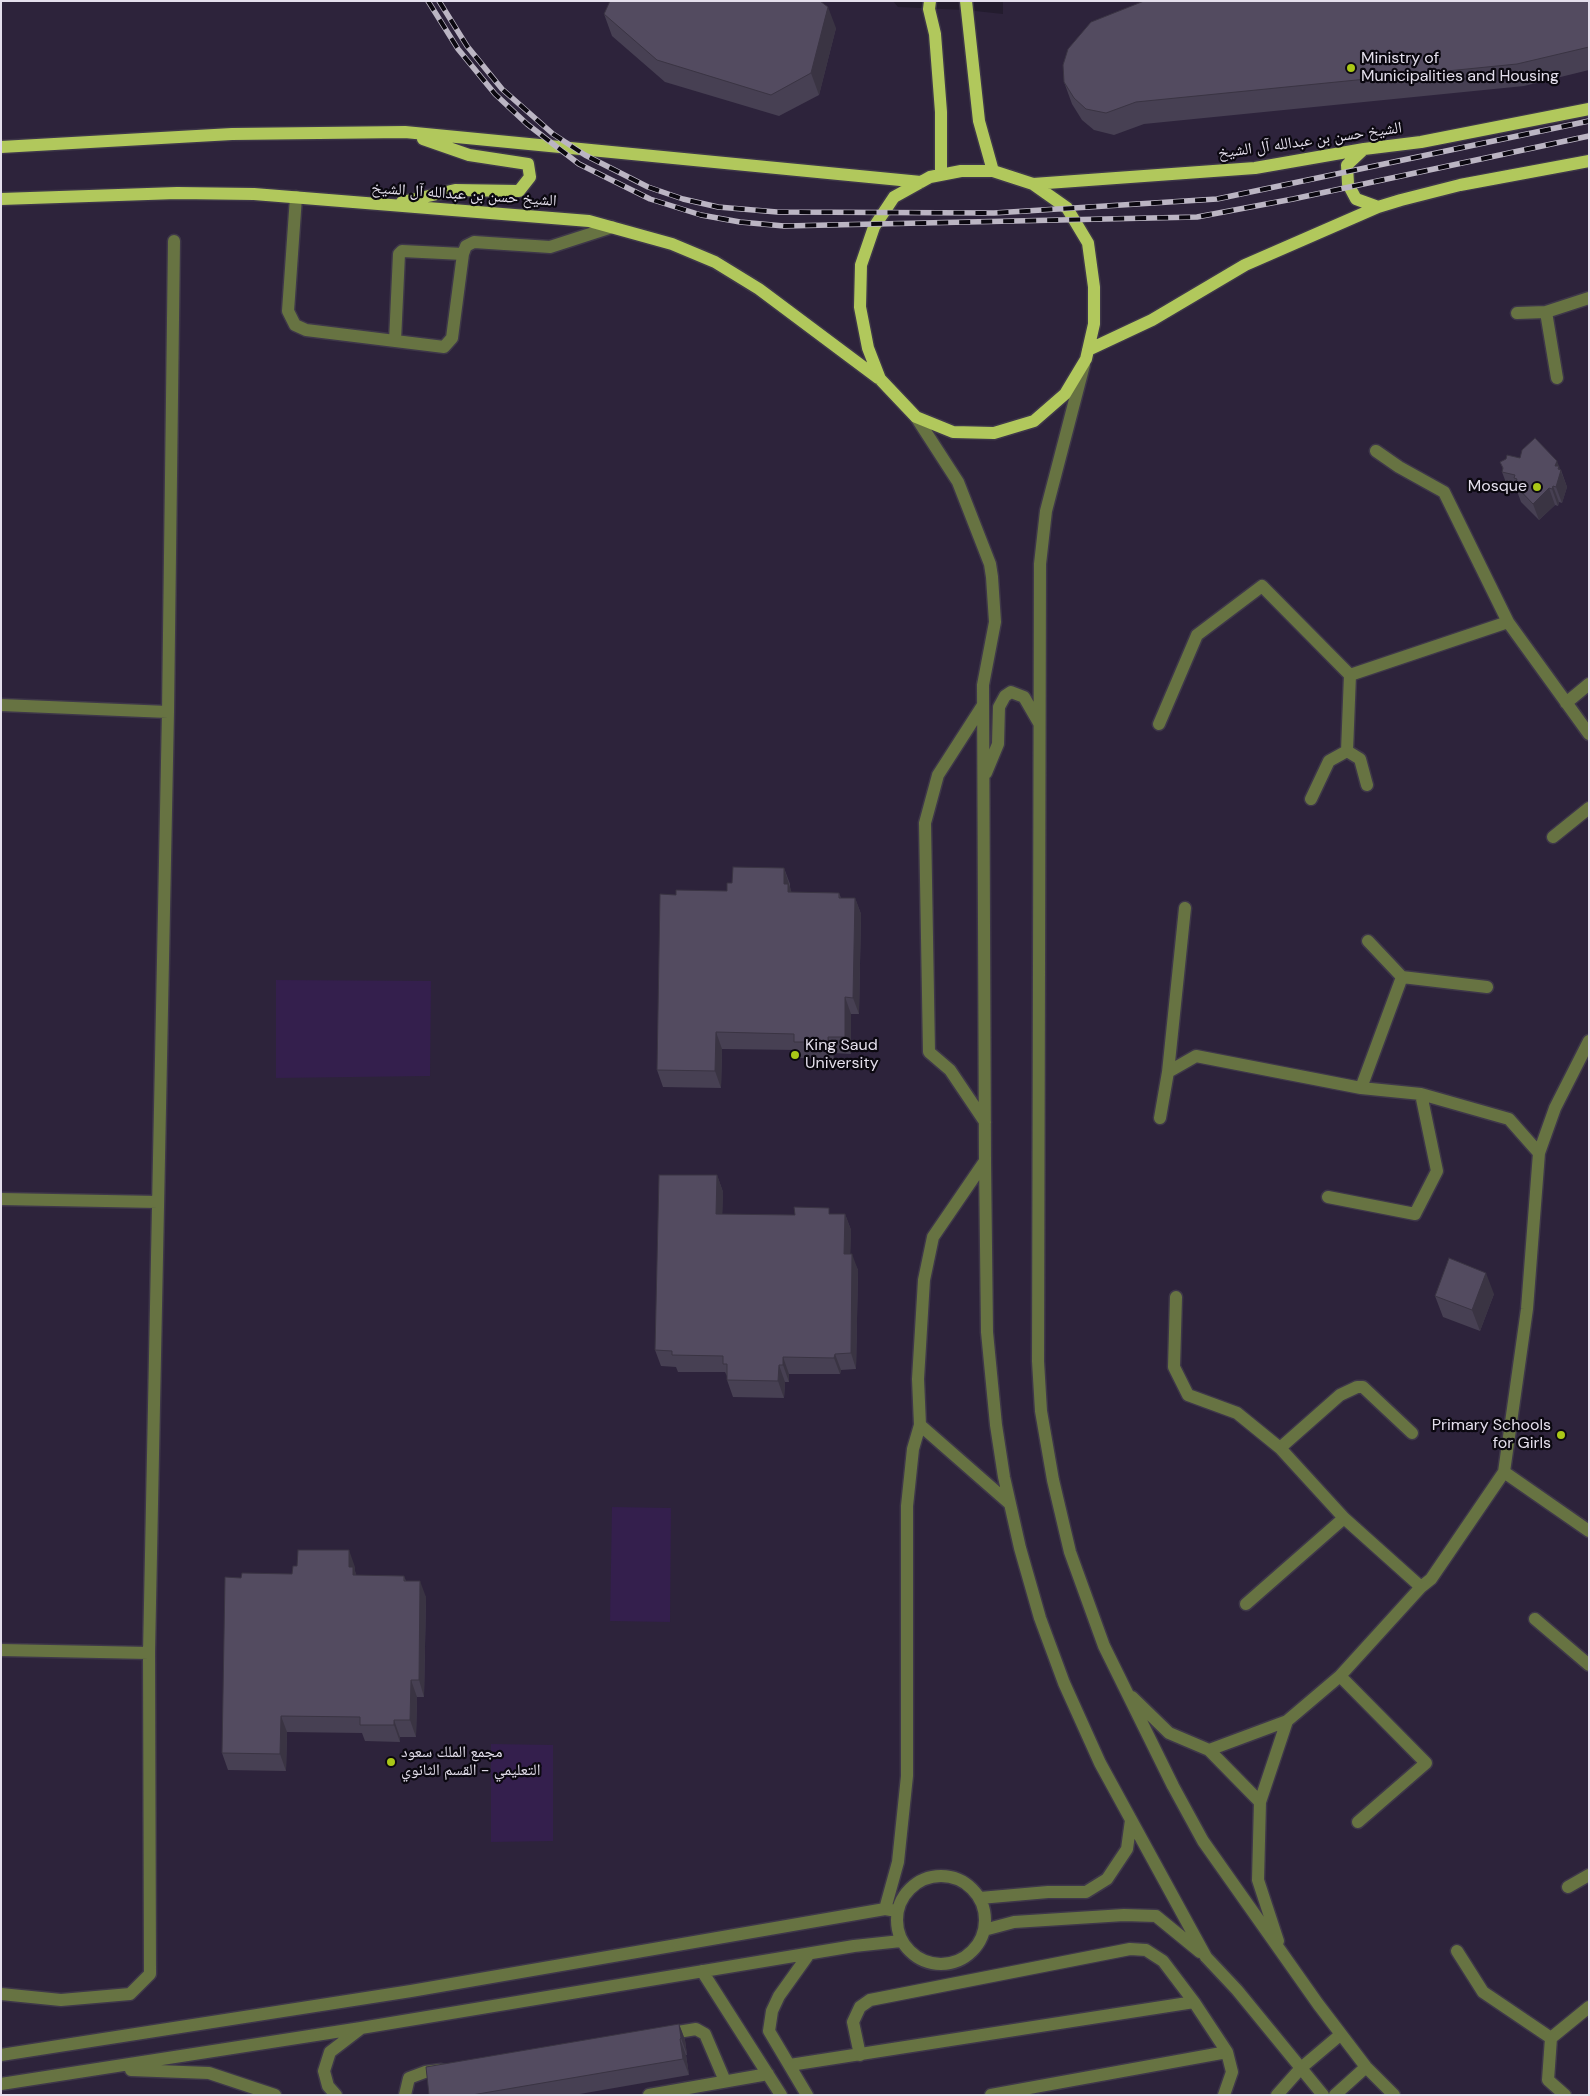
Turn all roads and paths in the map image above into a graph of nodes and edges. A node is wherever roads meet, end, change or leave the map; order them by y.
1 (929, 4) edge
2 (967, 4) edge
3 (1589, 109) edge
4 (405, 132) junction
5 (1, 147) edge
6 (1364, 149) junction
7 (1589, 161) edge
8 (993, 171) junction
9 (941, 175) junction
10 (921, 182) junction
11 (1033, 184) junction
12 (296, 197) junction
13 (1, 199) edge
14 (390, 204) junction
15 (1378, 208) junction
16 (612, 227) junction
17 (174, 241) dead end
18 (463, 254) junction
19 (1589, 298) edge
20 (1546, 312) junction
21 (1517, 313) dead end
22 (395, 341) junction
23 (1087, 354) junction
24 (1557, 378) dead end
25 (880, 379) junction
26 (916, 417) junction
27 (1376, 451) dead end
28 (1508, 622) junction
29 (1350, 675) junction
30 (1589, 684) edge
31 (1566, 702) junction
32 (1, 705) edge
33 (984, 705) junction
34 (168, 712) junction
35 (1158, 724) dead end
36 (1040, 726) junction
37 (1589, 734) edge
38 (1347, 751) junction
39 (984, 780) junction
40 (1366, 785) dead end
41 (1311, 799) dead end
42 (1589, 808) edge
43 (1553, 837) dead end
44 (1184, 908) dead end
45 (1368, 941) dead end
46 (1402, 977) junction
47 (1487, 987) dead end
48 (1589, 1041) edge
49 (1168, 1072) junction
50 (1361, 1088) junction
51 (1421, 1094) junction
52 (1160, 1118) dead end
53 (984, 1122) junction
54 (1539, 1153) junction
55 (984, 1161) junction
56 (1328, 1197) dead end
57 (1, 1199) edge
58 (158, 1202) junction
59 (1176, 1296) dead end
60 (920, 1425) junction
61 (1412, 1433) dead end
62 (1280, 1448) junction
63 (1504, 1472) junction
64 (1010, 1503) junction
65 (1344, 1518) junction
66 (1589, 1531) edge
67 (1421, 1586) junction
68 (1246, 1604) dead end
69 (1535, 1619) dead end
70 (1, 1650) edge
71 (149, 1653) junction
72 (1589, 1665) edge
73 (1340, 1676) junction
74 (1124, 1688) junction
75 (1287, 1721) junction
76 (1210, 1750) junction
77 (1260, 1802) junction
78 (1131, 1820) junction
79 (1358, 1822) dead end
80 (1589, 1875) edge
81 (1568, 1887) dead end
82 (980, 1898) junction
83 (891, 1910) junction
84 (984, 1930) junction
85 (902, 1941) junction
86 (1457, 1951) dead end
87 (808, 1954) junction
88 (1282, 1954) junction
89 (1206, 1957) junction
90 (702, 1971) junction
91 (1, 1994) edge
92 (1194, 2002) junction
93 (1589, 2007) edge
94 (361, 2028) junction
95 (657, 2035) edge
96 (1340, 2035) junction
97 (1551, 2038) junction
98 (1227, 2052) junction
99 (1, 2055) edge
100 (860, 2055) junction
101 (790, 2065) junction
102 (1366, 2067) junction
103 (454, 2068) edge
104 (1301, 2068) junction
105 (101, 2069) junction
106 (768, 2074) junction
107 (725, 2081) junction
108 (1, 2084) edge
109 (275, 2095) edge
110 (336, 2095) edge
111 (405, 2095) edge
112 (649, 2095) edge
113 (781, 2095) edge
114 (807, 2095) edge
115 (991, 2095) edge
116 (1224, 2095) edge
117 (1276, 2095) edge
118 (1323, 2095) edge
119 (1335, 2095) edge
120 (1394, 2095) edge
121 (1565, 2095) edge

1 - 9 main road
2 - 8 main road
3 - 6 main road, الشيخ حسن بن عبدالله آل الشيخ
4 - 5 main road, الشيخ حسن بن عبدالله آل الشيخ
4 - 10 main road, الشيخ حسن بن عبدالله آل الشيخ
4 - 14 main road
6 - 11 main road, الشيخ حسن بن عبدالله آل الشيخ
6 - 15 main road
7 - 15 main road
8 - 9 main road, الشيخ حسن بن عبدالله آل الشيخ
8 - 11 main road, الشيخ حسن بن عبدالله آل الشيخ
9 - 10 main road, الشيخ حسن بن عبدالله آل الشيخ
10 - 25 main road, الشيخ حسن بن عبدالله آل الشيخ
11 - 23 main road, الشيخ حسن بن عبدالله آل الشيخ
12 - 13 main road, الشيخ حسن بن عبدالله آل الشيخ
12 - 14 main road, الشيخ حسن بن عبدالله آل الشيخ
12 - 22 street
14 - 16 main road, الشيخ حسن بن عبدالله آل الشيخ
15 - 23 main road
16 - 18 street
16 - 25 main road, الشيخ حسن بن عبدالله آل الشيخ
17 - 34 street
18 - 22 street
18 - 22 street
19 - 20 street
20 - 21 street
20 - 24 street
23 - 26 main road, الشيخ حسن بن عبدالله آل الشيخ
23 - 36 street
25 - 26 main road, الشيخ حسن بن عبدالله آل الشيخ
26 - 33 street
27 - 28 street
28 - 29 street
28 - 31 street
29 - 35 street
29 - 38 street
30 - 31 street
31 - 37 street
32 - 34 street
33 - 39 street
33 - 53 street
34 - 58 street
36 - 39 street
36 - 74 street
38 - 40 street
38 - 41 street
39 - 53 street
42 - 43 street
44 - 49 street
45 - 46 street
46 - 47 street
46 - 50 street
48 - 54 street
49 - 50 street
49 - 52 street
50 - 51 street
51 - 54 street
51 - 56 street
53 - 55 street
54 - 63 street
55 - 60 street
55 - 64 street
57 - 58 street
58 - 71 street
59 - 62 street
60 - 64 street
60 - 83 street
61 - 62 street
62 - 65 street
63 - 66 street
63 - 67 street
64 - 78 street
65 - 67 street
65 - 68 street
67 - 73 street
69 - 72 street
70 - 71 street
71 - 91 street
73 - 75 street
73 - 79 street
74 - 76 street
74 - 88 street
75 - 76 street
75 - 77 street
76 - 77 street
77 - 88 street
78 - 82 street
78 - 89 street
80 - 81 street
82 - 83 street
82 - 84 street
83 - 85 street
83 - 99 street
84 - 85 street
84 - 89 street
85 - 87 street
86 - 97 street
87 - 90 street
87 - 101 street
88 - 96 street
89 - 104 street
90 - 94 street
90 - 106 street
92 - 98 street
92 - 100 street
92 - 100 street
93 - 97 street
94 - 105 street
94 - 110 street
95 - 107 street
96 - 102 street
96 - 104 street
97 - 121 street
98 - 115 street
98 - 116 street
100 - 101 street
101 - 114 street
102 - 119 street
102 - 120 street
103 - 111 street
104 - 117 street
104 - 118 street
105 - 108 street
105 - 109 street
106 - 107 street
106 - 113 street
107 - 112 street

